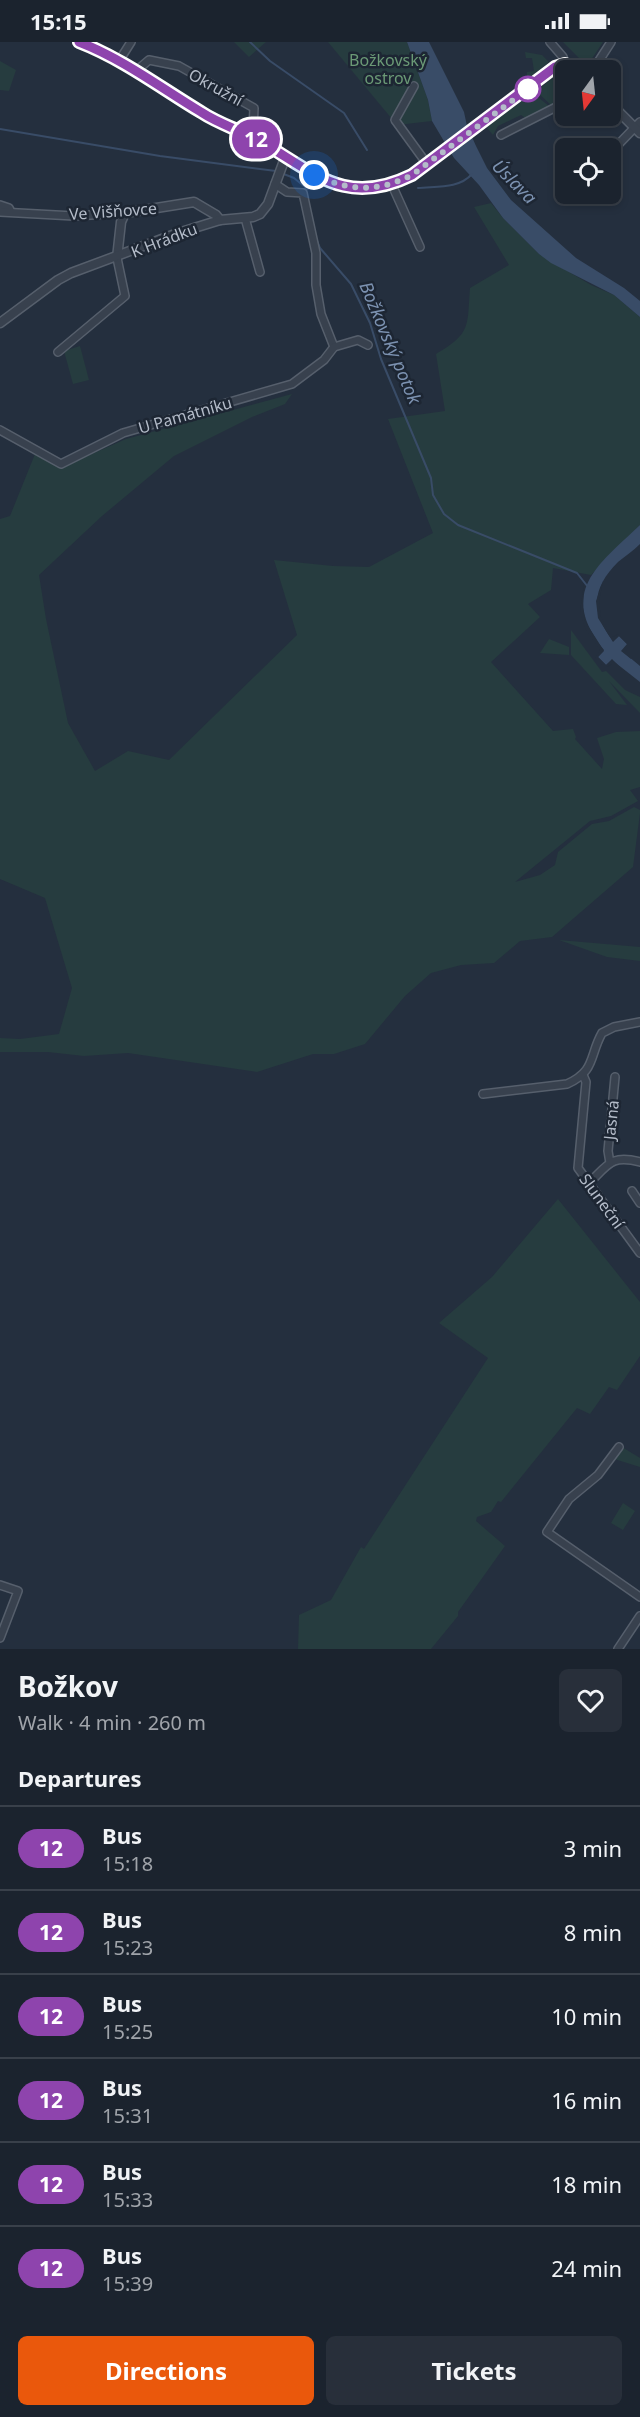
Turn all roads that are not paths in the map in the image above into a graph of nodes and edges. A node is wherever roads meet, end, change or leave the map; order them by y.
1 (79, 42) edge
2 (131, 42) edge
3 (550, 42) edge
4 (611, 42) edge
5 (564, 60) edge
6 (599, 60) edge
7 (119, 61) junction
8 (555, 67) edge
9 (136, 71) junction
10 (414, 86) dead end
11 (555, 108) edge
12 (621, 113) edge
13 (638, 128) edge
14 (501, 135) dead end
15 (621, 143) edge
16 (268, 146) junction
17 (285, 158) junction
18 (429, 163) junction
19 (276, 181) junction
20 (392, 185) junction
21 (0, 205) edge
22 (0, 212) edge
23 (11, 212) junction
24 (125, 213) junction
25 (245, 218) junction
26 (220, 220) junction
27 (420, 247) dead end
28 (117, 258) junction
29 (260, 272) dead end
30 (0, 323) edge
31 (368, 345) dead end
32 (334, 347) junction
33 (58, 352) dead end
34 (0, 430) edge
35 (640, 1022) edge
36 (583, 1075) junction
37 (615, 1077) dead end
38 (483, 1094) dead end
39 (610, 1162) junction
40 (640, 1162) edge
41 (588, 1184) junction
42 (632, 1191) dead end
43 (640, 1203) edge
44 (640, 1252) edge
45 (620, 1447) dead end
46 (0, 1585) edge
47 (640, 1597) edge
48 (640, 1616) edge
49 (0, 1638) edge
50 (618, 1649) edge

1 - 7 street
2 - 7 street
3 - 5 street
4 - 6 street
7 - 9 street
8 - 18 street
9 - 16 street
9 - 16 street, Okružní
10 - 18 street
11 - 14 street
12 - 13 street
13 - 15 street
16 - 17 street
17 - 19 street
17 - 20 street
18 - 20 street
19 - 25 street
19 - 32 street
20 - 27 street
21 - 23 street
22 - 23 street, Ve Višňovce
23 - 24 street, Ve Višňovce
24 - 26 street, Ve Višňovce
24 - 28 street, K Hrádku
25 - 26 street, K Hrádku
25 - 29 street
26 - 28 street, K Hrádku
28 - 30 street
28 - 33 street
31 - 32 street
32 - 34 street, U Památníku
35 - 36 street
36 - 38 street
36 - 41 street, Sluneční
37 - 39 street, Jasná
39 - 40 street
39 - 41 street
41 - 44 street, Sluneční
42 - 43 street
45 - 47 street
46 - 49 street
48 - 50 street

